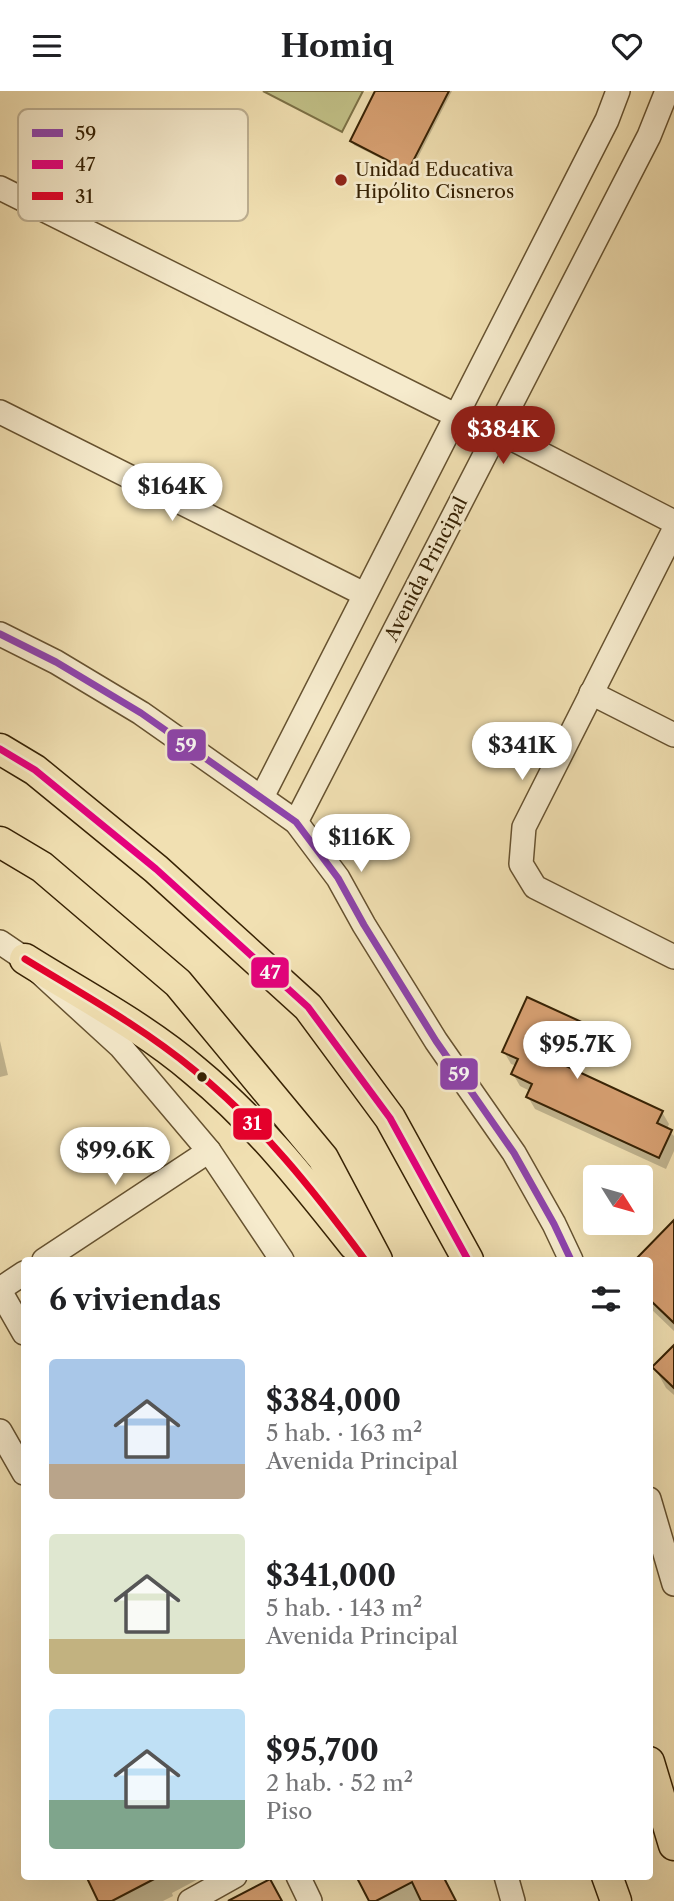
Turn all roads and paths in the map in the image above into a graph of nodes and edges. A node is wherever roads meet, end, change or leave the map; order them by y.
1 (618, 91) edge
2 (667, 91) edge
3 (0, 188) edge
4 (18, 197) edge
5 (66, 221) edge
6 (0, 412) edge
7 (457, 416) junction
8 (496, 431) junction
9 (674, 522) edge
10 (674, 530) edge
11 (364, 594) junction
12 (0, 633) edge
13 (591, 693) junction
14 (674, 735) edge
15 (0, 749) edge
16 (262, 797) junction
17 (296, 823) junction
18 (0, 842) edge
19 (0, 942) edge
20 (674, 957) edge
21 (25, 959) junction
22 (209, 1151) junction
23 (49, 1257) edge
24 (280, 1257) edge
25 (363, 1257) edge
26 (375, 1257) edge
27 (466, 1257) edge
28 (570, 1257) edge
29 (21, 1275) edge
30 (0, 1290) edge
31 (21, 1328) edge
32 (0, 1431) edge
33 (21, 1468) edge
34 (653, 1504) edge
35 (666, 1520) edge
36 (674, 1584) edge
37 (653, 1775) edge
38 (674, 1845) edge
39 (228, 1880) edge
40 (300, 1880) edge
41 (507, 1880) edge
42 (608, 1880) edge
43 (190, 1901) edge
44 (310, 1901) edge
45 (513, 1901) edge
46 (616, 1901) edge

1 - 7 street
2 - 8 street, Avenida Principal
3 - 4 street
5 - 7 street
6 - 11 street
7 - 8 street
7 - 11 street
8 - 9 street
8 - 17 street, Avenida Principal
10 - 13 street
11 - 16 street
12 - 16 street
13 - 14 street
13 - 20 street
15 - 27 main road
16 - 17 street
17 - 28 street
18 - 26 main road
19 - 21 street
21 - 22 street
21 - 25 main road
22 - 23 street
22 - 24 street
29 - 30 street
30 - 31 street
32 - 33 street
34 - 35 street
35 - 36 street
37 - 38 main road
39 - 43 street
40 - 44 street
41 - 45 street
42 - 46 main road

